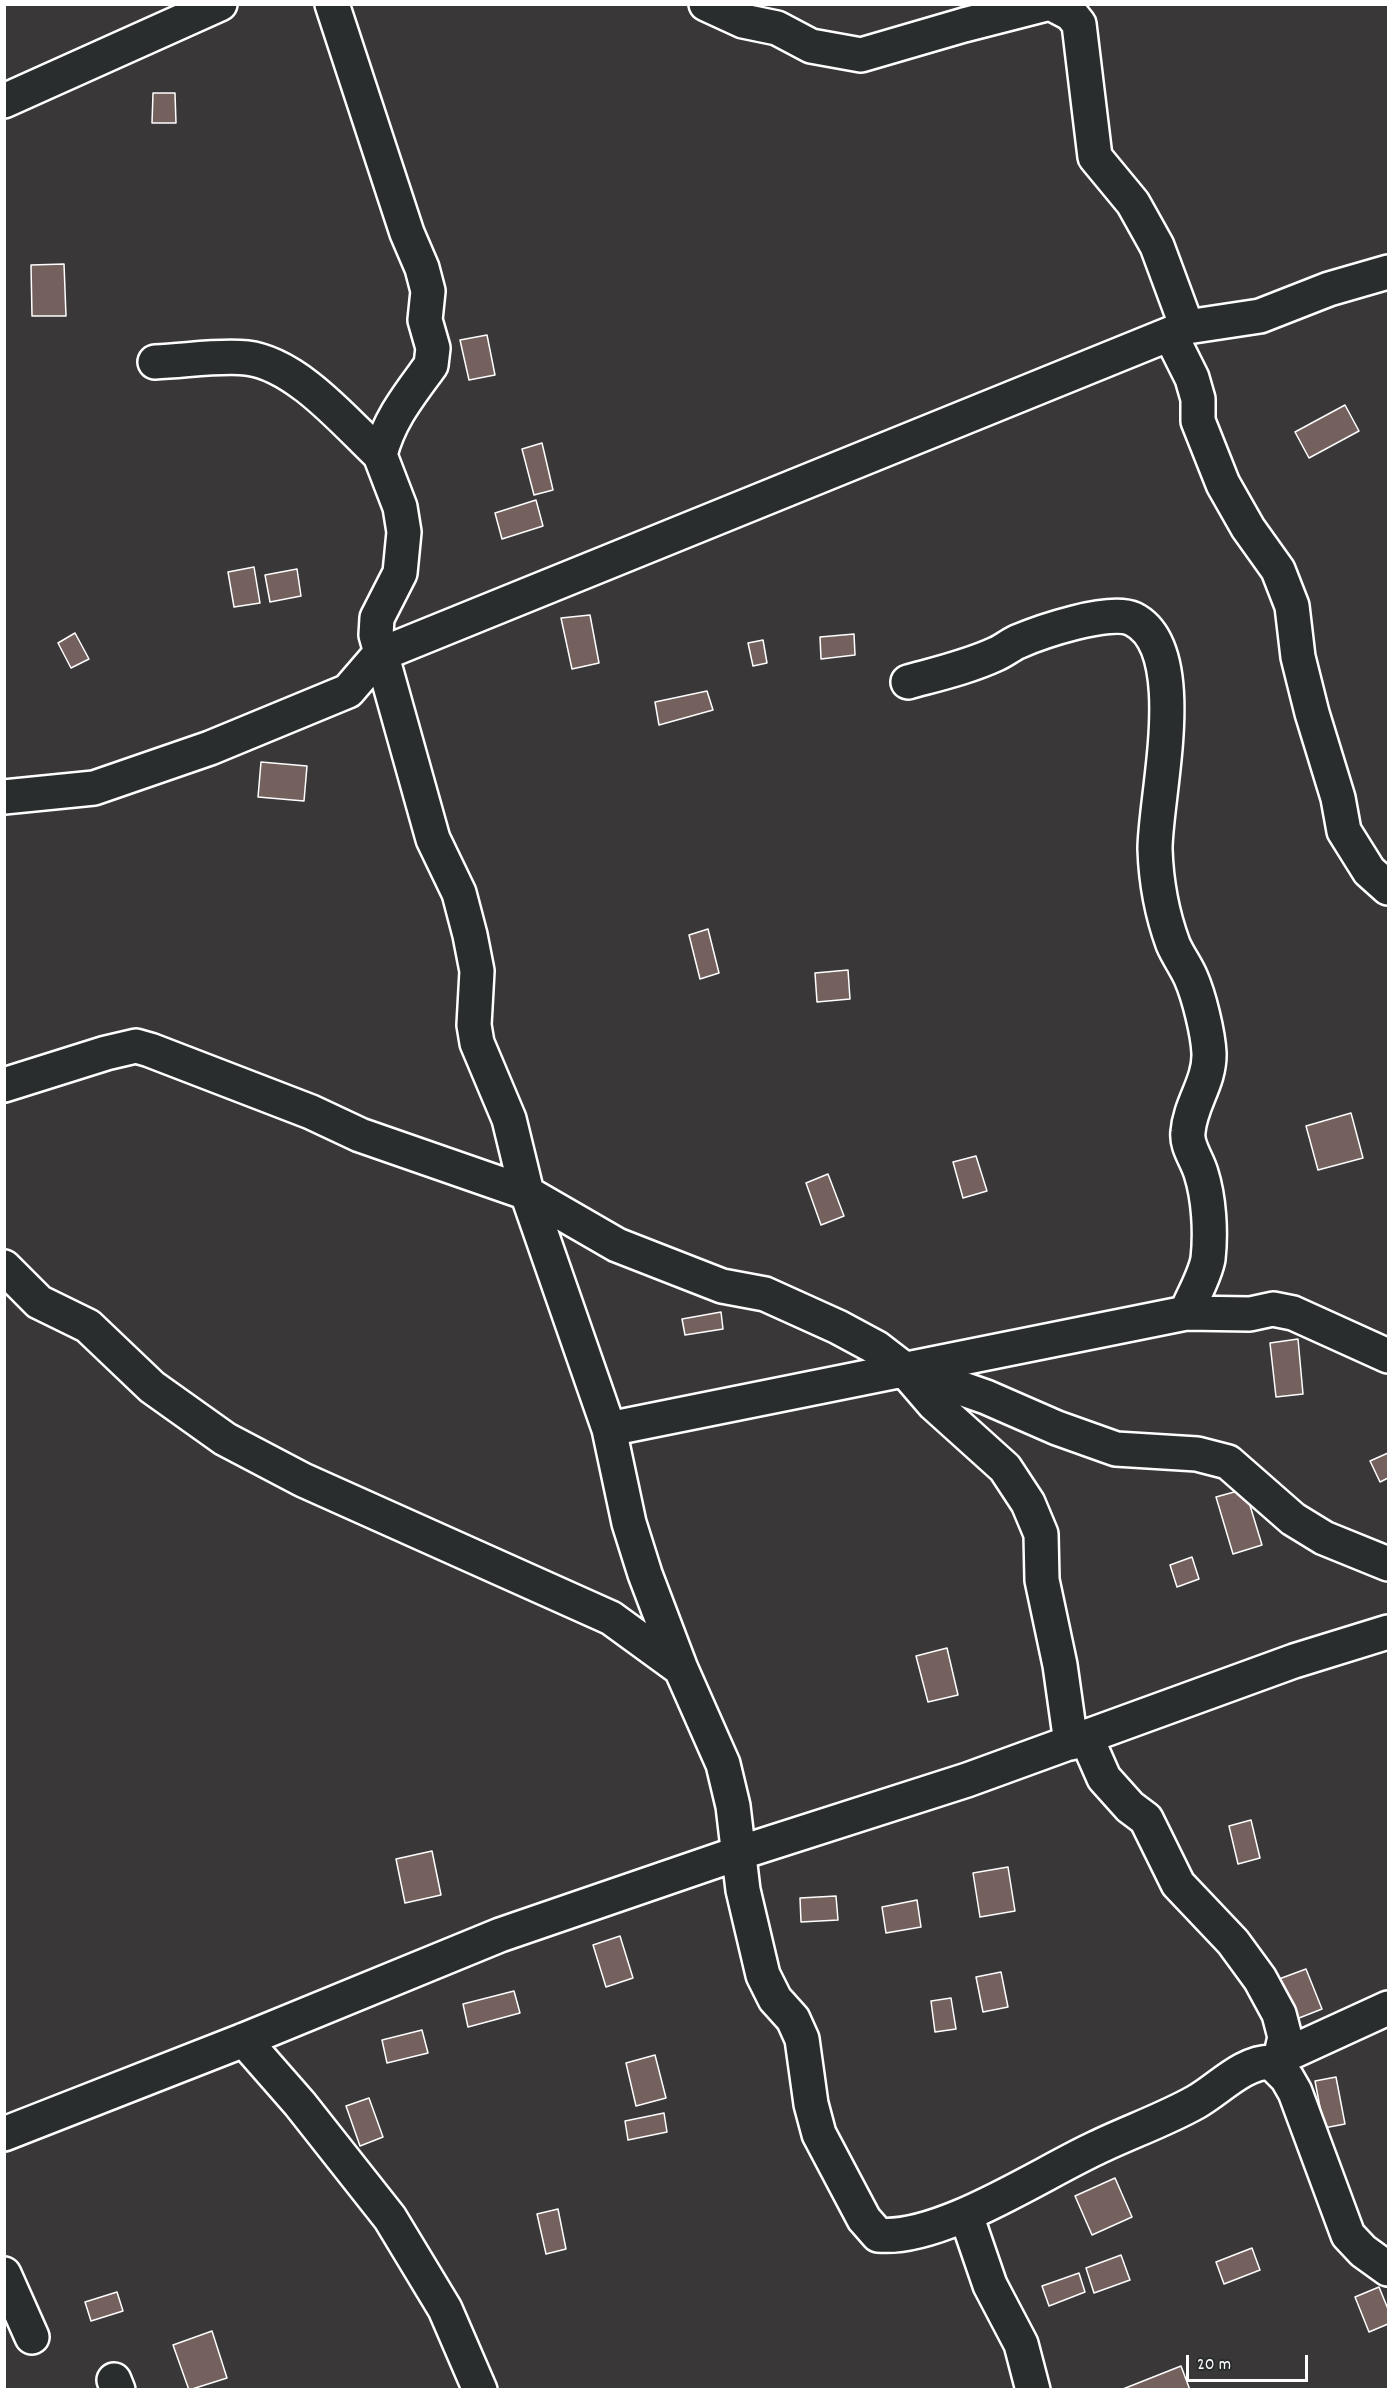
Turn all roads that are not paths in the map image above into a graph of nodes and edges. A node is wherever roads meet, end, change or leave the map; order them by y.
1 (220, 4) edge
2 (332, 4) edge
3 (706, 4) edge
4 (1046, 4) edge
5 (1052, 4) edge
6 (4, 101) edge
7 (1389, 272) edge
8 (1178, 331) junction
9 (155, 362) dead end
10 (380, 455) junction
11 (379, 655) junction
12 (908, 682) dead end
13 (4, 797) edge
14 (1389, 888) edge
15 (4, 1085) edge
16 (527, 1192) junction
17 (4, 1268) edge
18 (1186, 1313) junction
19 (1389, 1356) edge
20 (903, 1368) junction
21 (609, 1429) junction
22 (1389, 1563) edge
23 (1389, 1632) edge
24 (681, 1669) junction
25 (1079, 1740) junction
26 (739, 1853) junction
27 (1389, 2008) edge
28 (244, 2040) junction
29 (1280, 2062) junction
30 (4, 2134) edge
31 (966, 2215) junction
32 (1389, 2269) edge
33 (4, 2274) edge
34 (32, 2337) dead end
35 (480, 2390) edge
36 (1033, 2390) edge

1 - 6 street
2 - 10 street
3 - 4 street
5 - 8 street
7 - 8 street
8 - 11 street
8 - 14 street
9 - 10 street
10 - 11 street
11 - 13 street
11 - 16 street
12 - 18 street
15 - 16 street
16 - 20 street
16 - 21 street
17 - 24 street
18 - 19 street
18 - 20 street
20 - 21 street
20 - 22 street
20 - 25 street
21 - 24 street
23 - 25 street
24 - 26 street
25 - 26 street
25 - 29 street
26 - 28 street
26 - 31 street
27 - 29 street
28 - 30 street
28 - 35 street
29 - 31 street
29 - 32 street
31 - 36 street
33 - 34 street

